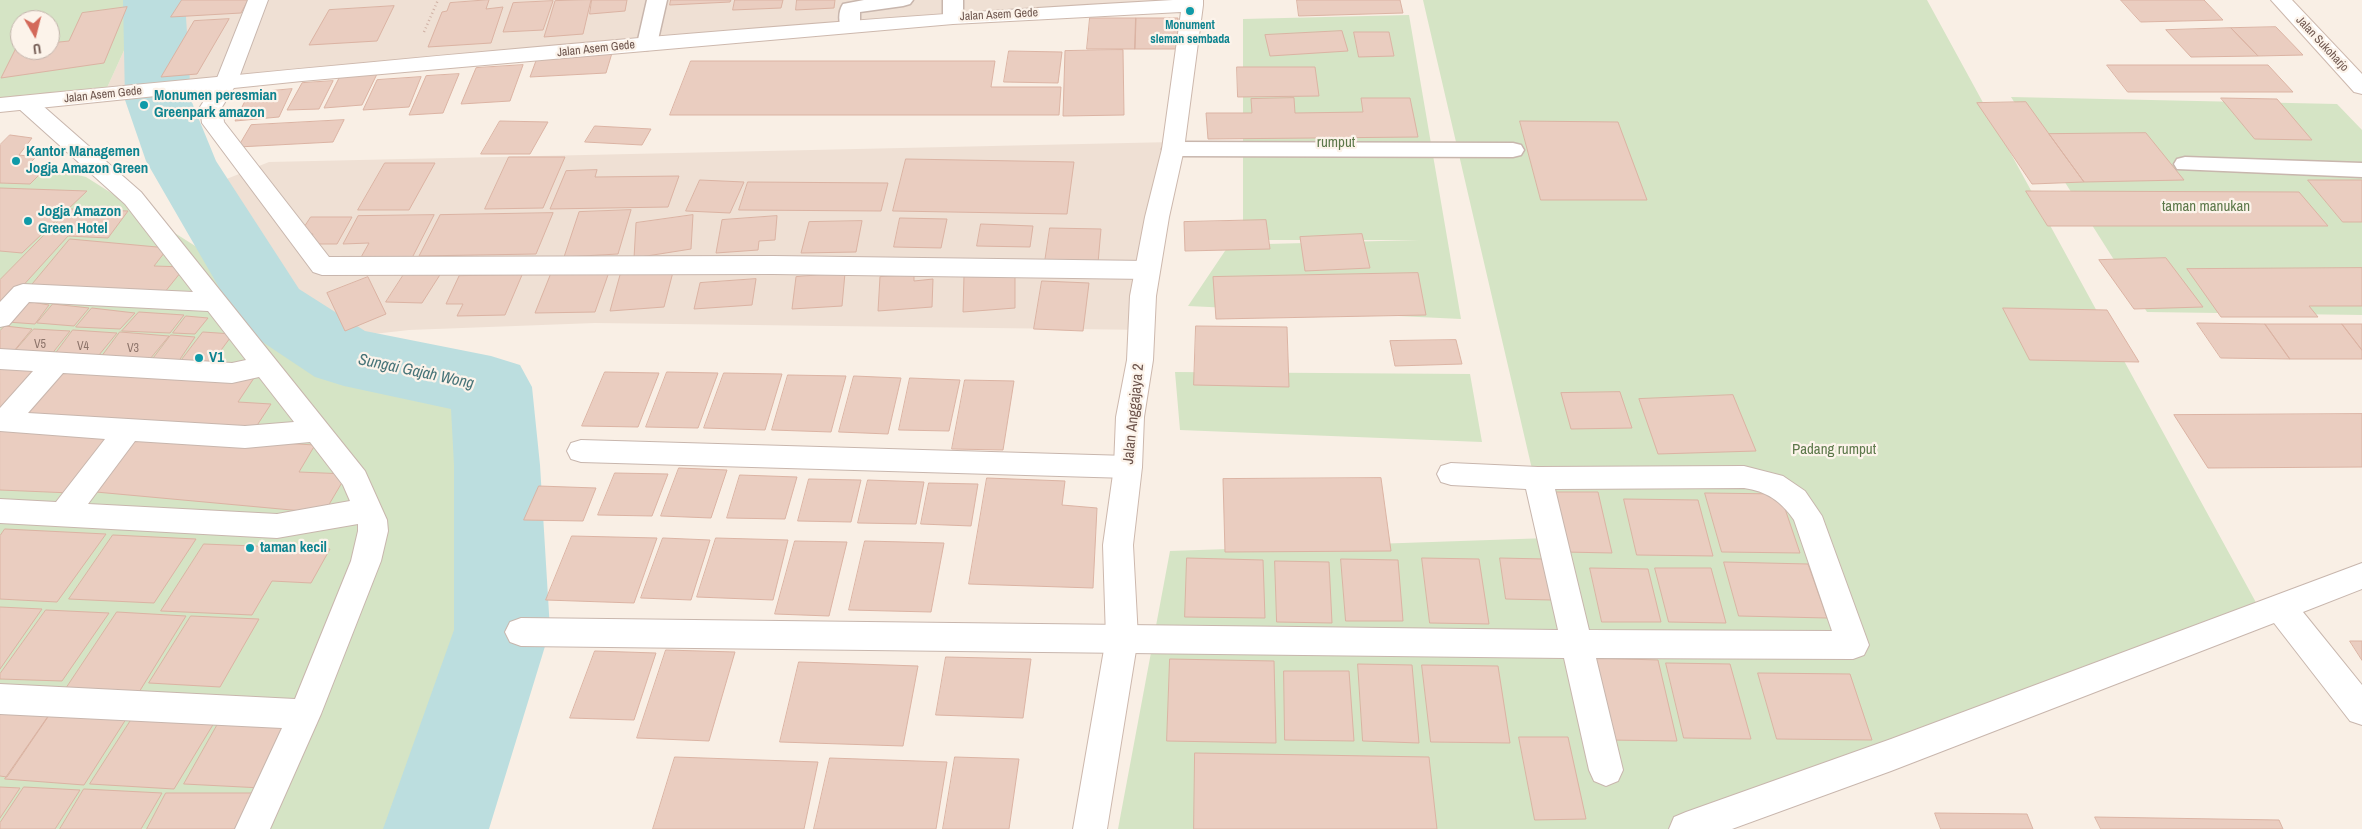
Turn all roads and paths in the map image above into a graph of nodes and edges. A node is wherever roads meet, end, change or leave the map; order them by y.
1 (258, 0) edge
2 (657, 0) edge
3 (903, 0) edge
4 (2282, 0) edge
5 (1193, 2) edge
6 (953, 9) edge
7 (850, 26) junction
8 (647, 44) junction
9 (226, 83) junction
10 (2362, 87) edge
11 (26, 103) junction
12 (0, 105) edge
13 (1173, 149) junction
14 (1513, 150) dead end
15 (2185, 164) dead end
16 (2362, 170) edge
17 (1148, 270) junction
18 (216, 302) junction
19 (0, 318) edge
20 (0, 360) edge
21 (56, 363) junction
22 (266, 365) junction
23 (2, 422) edge
24 (128, 430) junction
25 (317, 431) junction
26 (581, 451) dead end
27 (1128, 467) junction
28 (1451, 474) dead end
29 (1538, 478) junction
30 (369, 510) junction
31 (0, 511) edge
32 (64, 514) junction
33 (2362, 576) edge
34 (2280, 607) junction
35 (521, 632) dead end
36 (1122, 638) junction
37 (1576, 644) junction
38 (0, 699) edge
39 (2362, 710) edge
40 (305, 714) junction
41 (1606, 770) dead end
42 (1737, 820) edge
43 (252, 829) edge
44 (1090, 829) edge
45 (1686, 829) edge

1 - 9 street
2 - 8 lane
3 - 7 lane
4 - 10 street, Jalan Sukoharjo
5 - 6 street, Jalan Asem Gede
5 - 13 street, Jalan Anggajaya 2
6 - 7 street, Jalan Asem Gede
7 - 8 street, Jalan Asem Gede
8 - 9 street, Jalan Asem Gede
9 - 11 street, Jalan Asem Gede
9 - 17 street
11 - 12 street, Jalan Asem Gede
11 - 18 street
13 - 14 lane
13 - 17 street, Jalan Anggajaya 2
15 - 16 lane
17 - 27 street, Jalan Anggajaya 2
18 - 19 street
18 - 22 street
20 - 21 street
21 - 22 street
21 - 23 street
22 - 25 street
23 - 24 street
24 - 25 street
24 - 32 street
25 - 30 street
26 - 27 street
27 - 36 street, Jalan Anggajaya 2
28 - 29 street
29 - 37 street
29 - 37 street
30 - 32 street
30 - 40 street
31 - 32 street
33 - 34 street
34 - 39 street
34 - 42 street
35 - 36 street
36 - 37 street
36 - 44 street, Jalan Anggajaya 2
37 - 41 street
38 - 40 street
40 - 43 street
42 - 45 street

